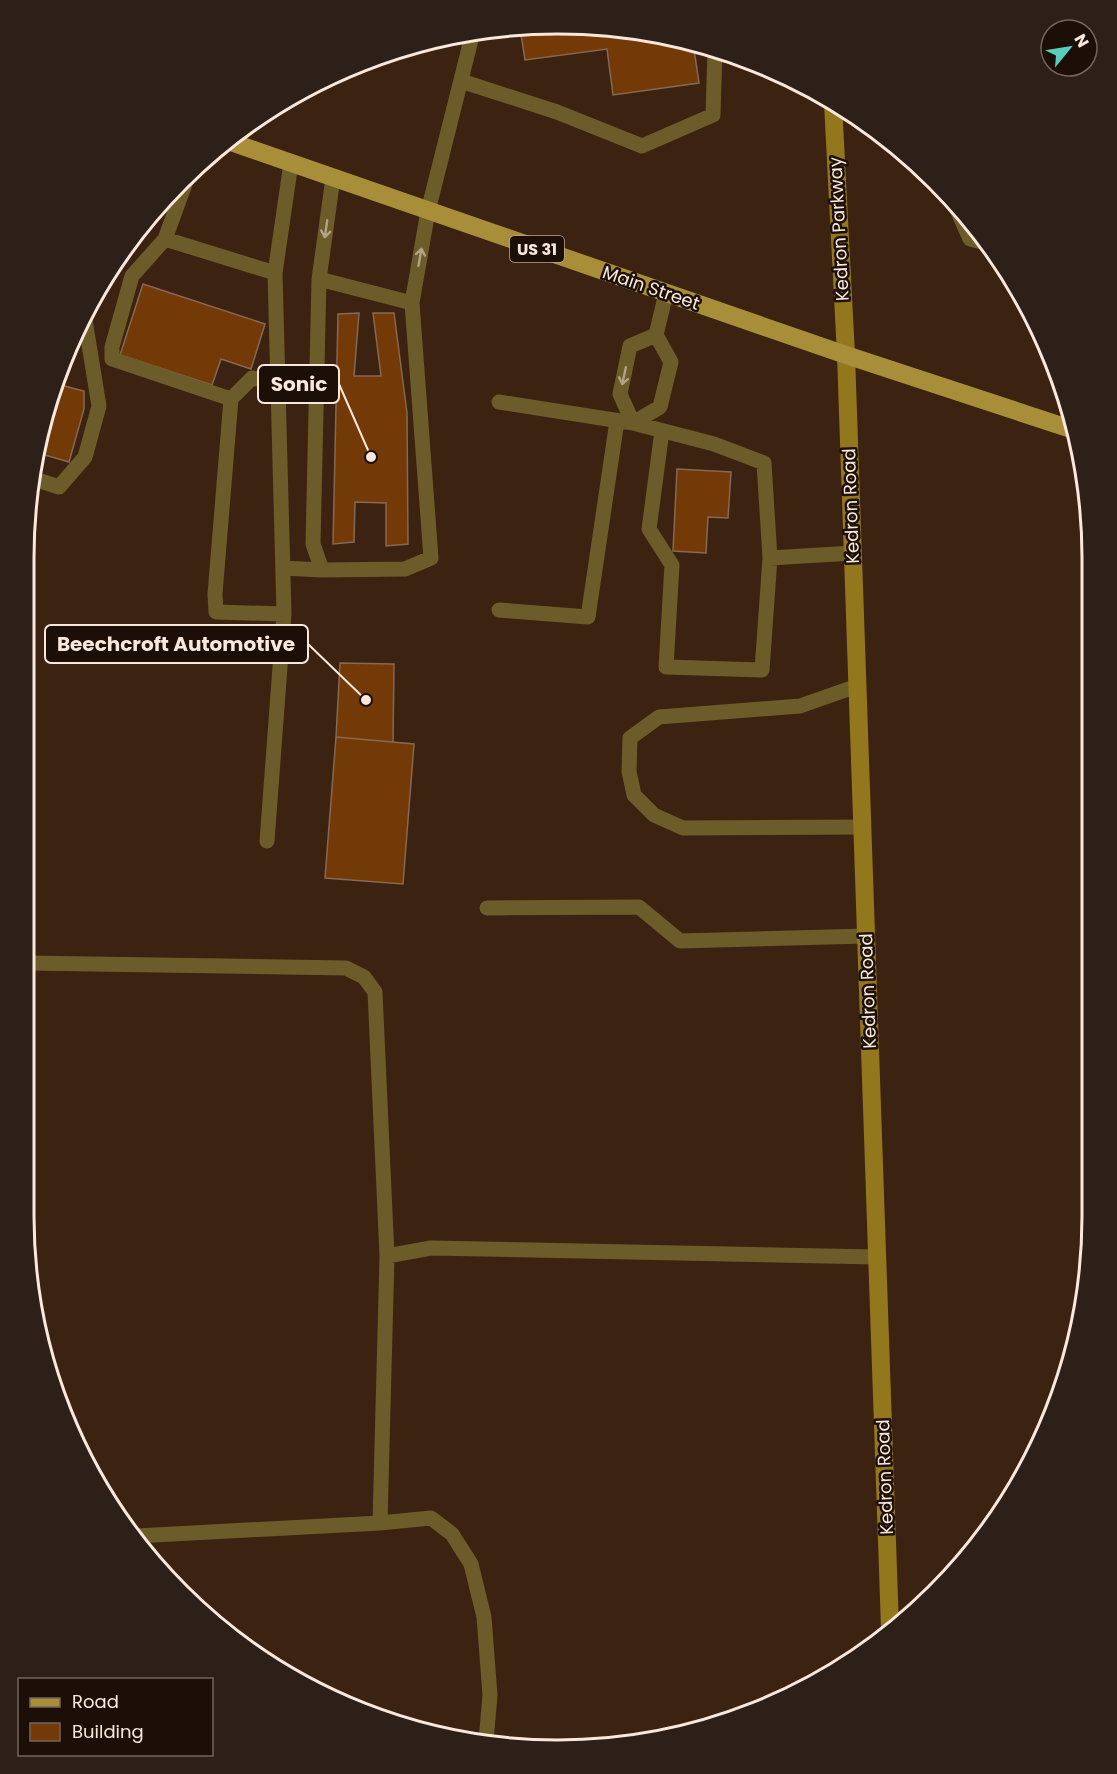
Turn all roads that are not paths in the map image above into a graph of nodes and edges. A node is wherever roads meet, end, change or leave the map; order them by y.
1 (470, 42) edge
2 (715, 58) edge
3 (461, 81) junction
4 (834, 113) edge
5 (238, 145) edge
6 (291, 164) junction
7 (333, 178) junction
8 (181, 196) edge
9 (428, 211) junction
10 (165, 239) junction
11 (275, 273) junction
12 (319, 279) junction
13 (666, 293) junction
14 (412, 303) junction
15 (87, 331) edge
16 (656, 335) junction
17 (846, 355) junction
18 (278, 382) junction
19 (231, 399) junction
20 (499, 402) dead end
21 (616, 421) junction
22 (633, 423) junction
23 (1066, 427) edge
24 (662, 430) junction
25 (41, 481) edge
26 (853, 553) junction
27 (770, 558) junction
28 (283, 568) junction
29 (322, 570) junction
30 (499, 610) dead end
31 (284, 614) junction
32 (857, 686) junction
33 (862, 827) junction
34 (267, 841) dead end
35 (487, 908) dead end
36 (866, 936) junction
37 (34, 963) edge
38 (387, 1256) junction
39 (877, 1257) junction
40 (380, 1523) junction
41 (144, 1536) edge
42 (890, 1621) edge
43 (487, 1734) edge

1 - 3 lane
2 - 3 lane
3 - 9 lane
4 - 17 main road, Kedron Parkway
5 - 6 main road, Main Street / US 31
6 - 7 main road, Main Street / US 31
6 - 11 lane
7 - 9 main road, Main Street / US 31
7 -> 12 lane
8 - 10 lane
9 - 13 main road, Main Street / US 31
14 -> 9 lane
10 - 11 lane
10 - 19 lane
11 - 18 lane
12 - 14 lane
12 - 29 lane
13 - 16 lane
13 - 17 main road, Main Street / US 31
14 - 29 lane
15 - 25 lane
16 - 22 lane
16 -> 22 lane
17 - 23 main road, Main Street / US 31
17 - 26 main road, Kedron Road
18 - 19 lane
18 - 28 lane
19 - 31 lane
20 - 21 lane
21 - 22 lane
21 - 30 lane
22 - 24 lane
24 - 27 lane
24 - 27 lane
26 - 27 lane
26 - 32 main road, Kedron Road
28 - 29 lane
28 - 31 lane
31 - 34 lane
32 - 33 main road, Kedron Road
32 - 33 lane
33 - 36 main road, Kedron Road
35 - 36 lane
36 - 39 main road, Kedron Road
37 - 38 lane
38 - 39 lane
38 - 40 lane
39 - 42 main road, Kedron Road
40 - 41 lane
40 - 43 lane

